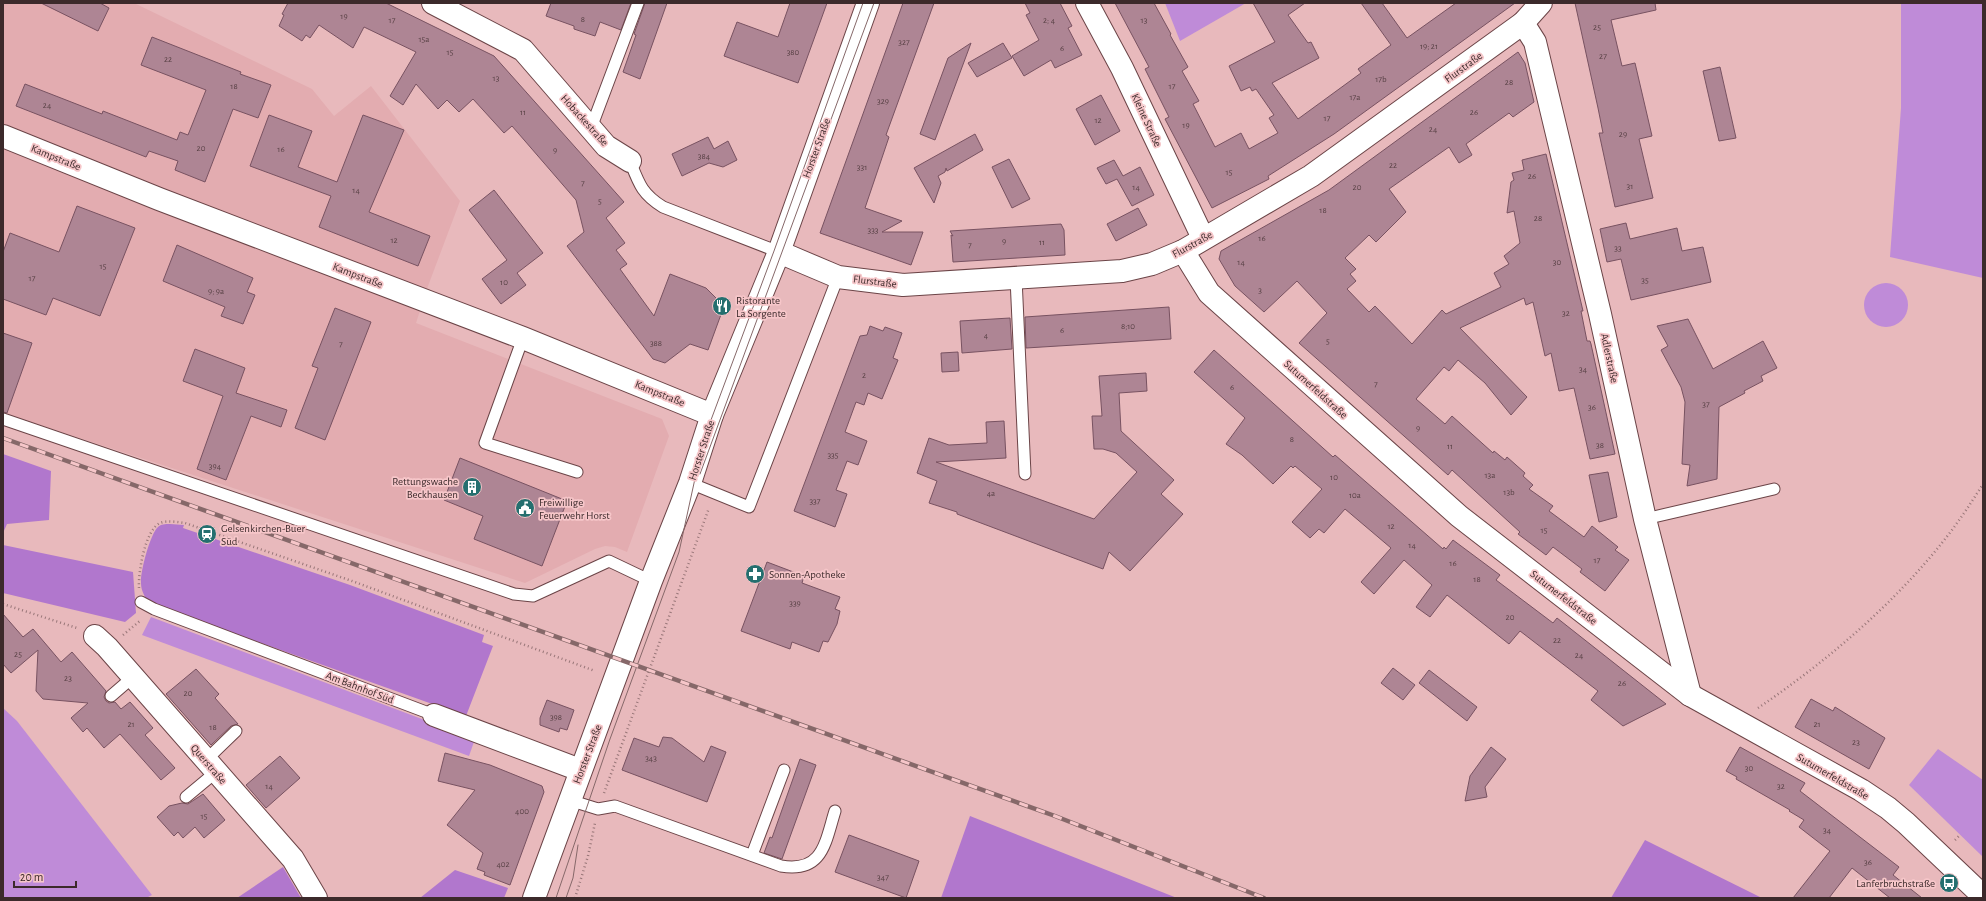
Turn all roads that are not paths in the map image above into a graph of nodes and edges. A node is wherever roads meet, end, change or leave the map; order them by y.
1 (433, 3) edge
2 (638, 3) edge
3 (868, 3) edge
4 (1087, 3) edge
5 (1541, 3) edge
6 (1523, 23) junction
7 (591, 128) junction
8 (3, 136) edge
9 (630, 161) joint
10 (1203, 238) junction
11 (1183, 251) junction
12 (779, 252) junction
13 (838, 277) junction
14 (1016, 278) junction
15 (523, 338) junction
16 (712, 415) junction
17 (3, 419) edge
18 (578, 472) dead end
19 (1025, 474) dead end
20 (690, 483) junction
21 (1774, 489) dead end
22 (1645, 519) junction
23 (651, 581) junction
24 (141, 602) road end
25 (101, 642) road end
26 (133, 676) junction
27 (1690, 695) junction
28 (112, 696) dead end
29 (434, 715) joint
30 (236, 731) dead end
31 (211, 766) junction
32 (580, 770) junction
33 (784, 770) dead end
34 (186, 797) dead end
35 (569, 800) junction
36 (835, 811) dead end
37 (752, 855) junction
38 (1983, 896) edge
39 (316, 898) edge
40 (534, 898) edge

1 - 7 street, Hobackestraße
2 - 7 lane
3 - 12 street, Horster Straße
4 - 10 street, Kleine Straße
5 - 6 street, Flurstraße
6 - 10 street, Flurstraße
6 - 22 street, Adlerstraße
7 - 9 street, Hobackestraße
8 - 15 street, Kampstraße
9 - 12 lane, Hobackestraße
10 - 11 street, Flurstraße
11 - 14 street, Flurstraße
11 - 27 street, Sutumerfeldstraße
12 - 13 street, Flurstraße
12 - 16 street, Horster Straße
13 - 14 street, Flurstraße
13 - 20 lane
14 - 19 lane
15 - 16 street, Kampstraße
15 - 18 lane
16 - 20 street, Horster Straße
17 - 23 lane
20 - 23 street, Horster Straße
21 - 22 lane
22 - 27 street, Adlerstraße
23 - 32 street, Horster Straße
24 - 29 lane, Am Bahnhof Süd
25 - 26 street, Querstraße
26 - 28 lane
26 - 31 street, Querstraße
27 - 38 street, Sutumerfeldstraße
29 - 32 street, Am Bahnhof Süd
30 - 31 lane
31 - 34 lane
31 - 39 street, Querstraße
32 - 35 street, Horster Straße
33 - 37 lane
35 - 37 lane
35 - 40 street, Horster Straße
36 - 37 lane

